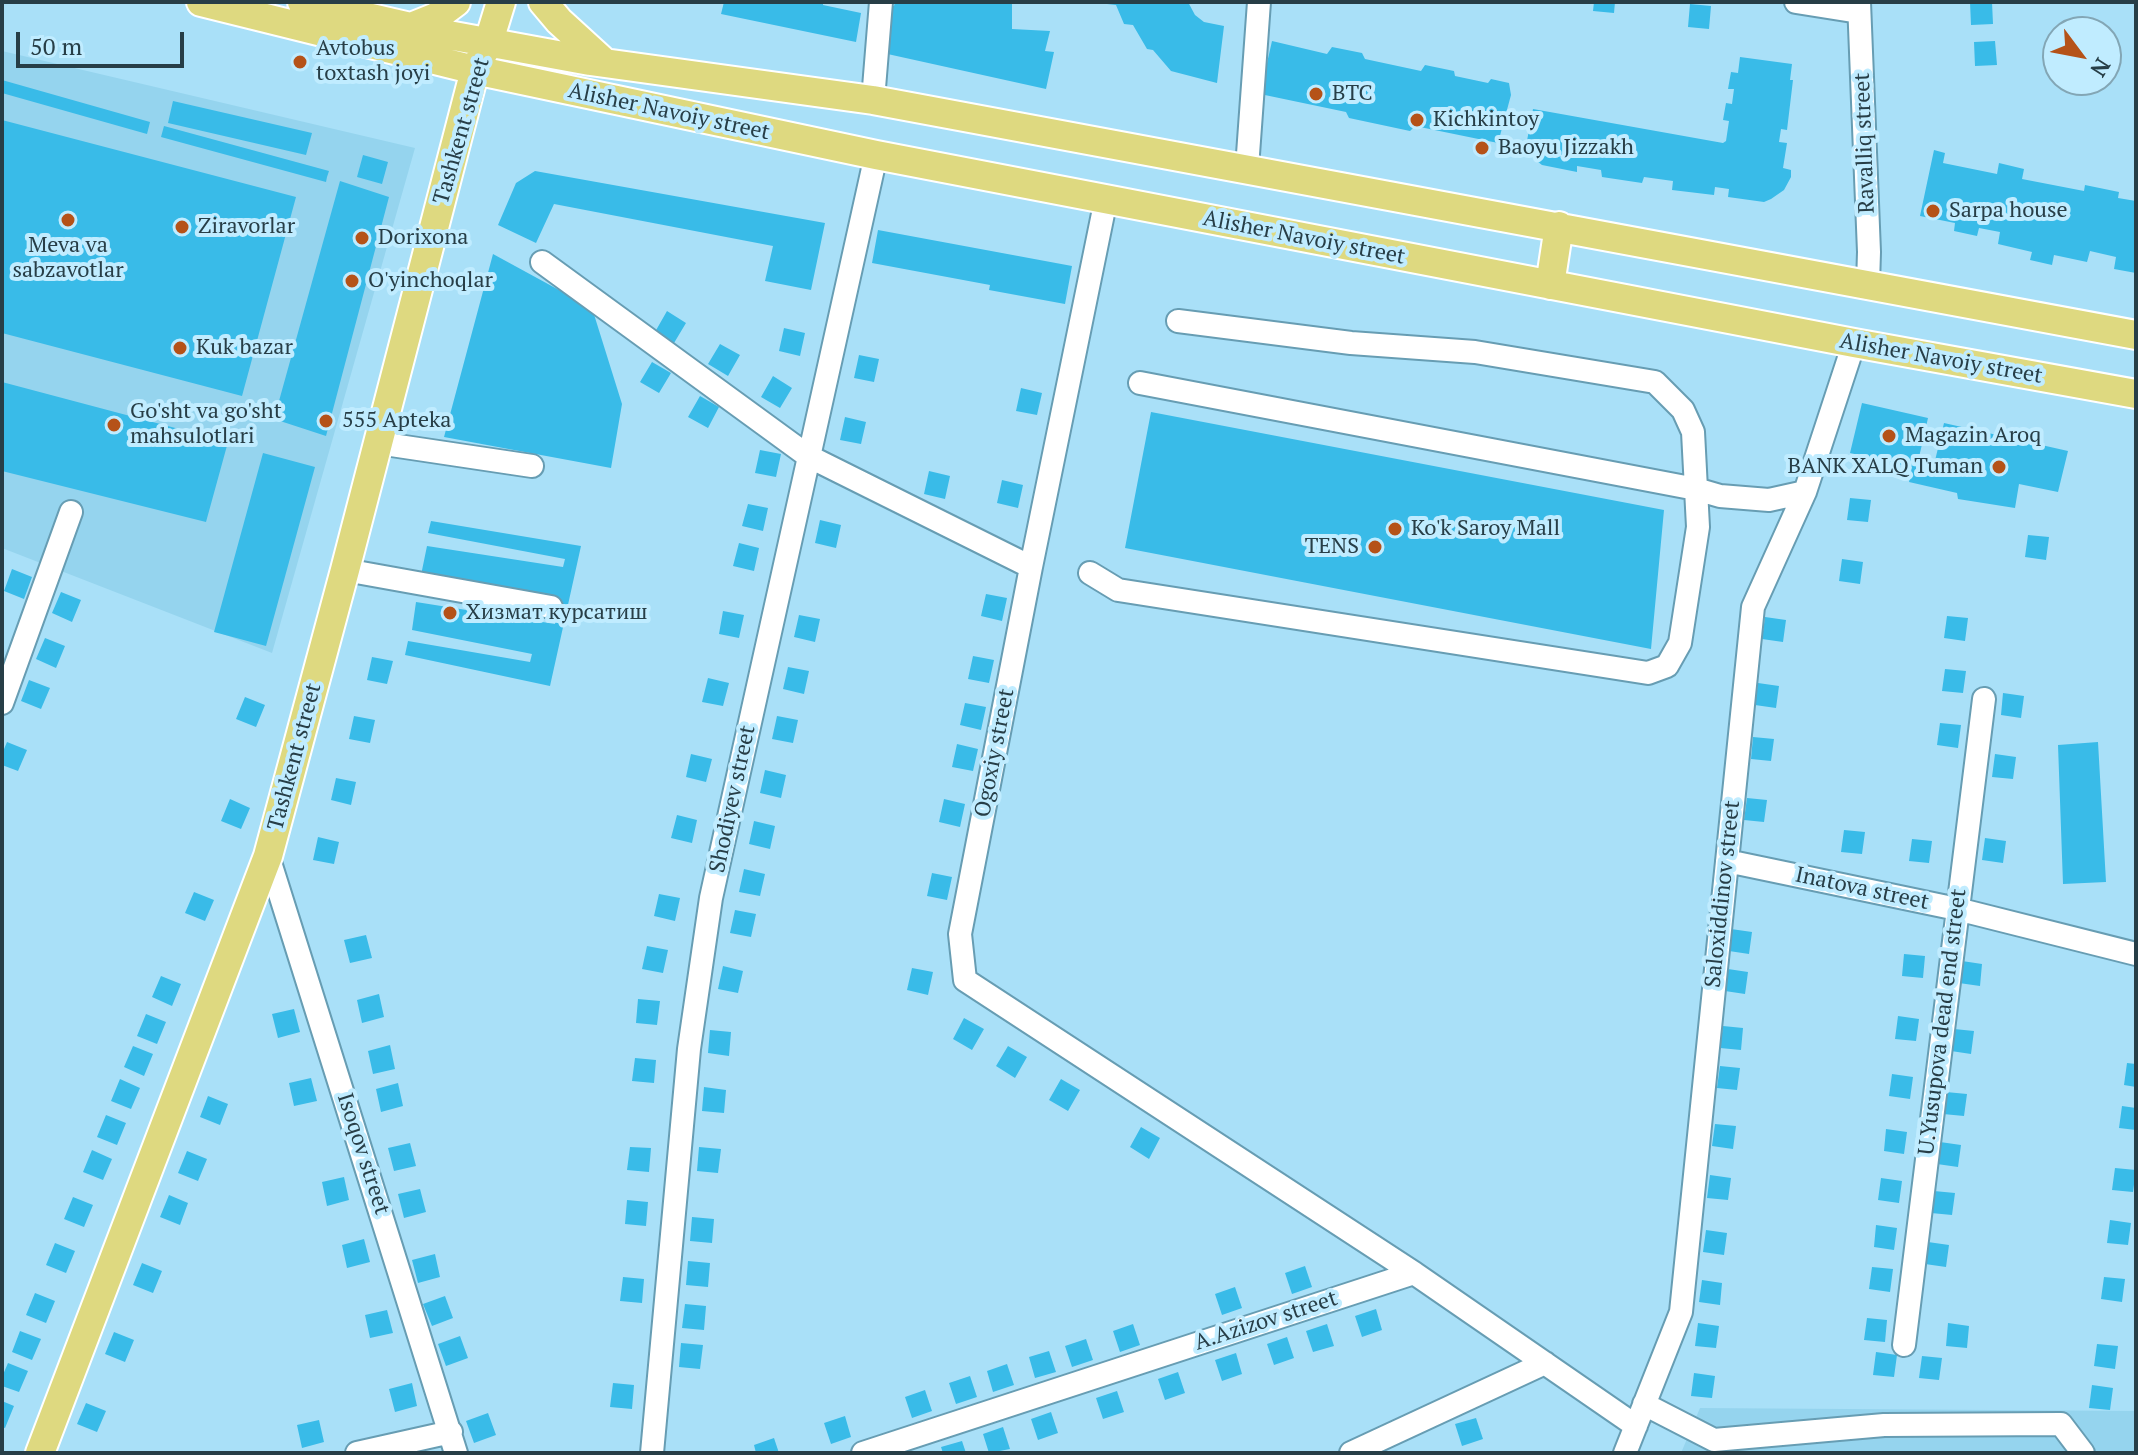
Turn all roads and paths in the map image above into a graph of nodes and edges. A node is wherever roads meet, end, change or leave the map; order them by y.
1 (201, 2) edge
2 (302, 2) edge
3 (456, 2) edge
4 (501, 2) edge
5 (543, 2) edge
6 (881, 2) edge
7 (1259, 2) edge
8 (1796, 2) edge
9 (1859, 7) edge
10 (411, 27) junction
11 (489, 41) junction
12 (605, 63) junction
13 (475, 70) junction
14 (873, 100) junction
15 (876, 155) junction
16 (1247, 168) junction
17 (1106, 199) junction
18 (1559, 226) junction
19 (542, 262) dead end
20 (1868, 284) junction
21 (1550, 285) junction
22 (1178, 321) dead end
23 (2136, 335) edge
24 (1854, 343) junction
25 (1140, 383) dead end
26 (2136, 394) edge
27 (378, 443) junction
28 (808, 456) junction
29 (532, 466) dead end
30 (1696, 489) junction
31 (1805, 492) junction
32 (71, 512) dead end
33 (1031, 567) junction
34 (345, 570) junction
35 (1090, 573) dead end
36 (551, 607) dead end
37 (1984, 699) dead end
38 (2, 703) edge
39 (268, 856) junction
40 (1727, 861) junction
41 (1957, 909) junction
42 (2136, 954) edge
43 (1414, 1273) junction
44 (1904, 1345) dead end
45 (1545, 1363) junction
46 (1644, 1404) junction
47 (1636, 1426) junction
48 (454, 1442) edge
49 (40, 1453) edge
50 (357, 1453) edge
51 (652, 1453) edge
52 (863, 1453) edge
53 (1351, 1453) edge
54 (1625, 1453) edge
55 (2083, 1453) edge

1 - 13 main road, Alisher Navoiy street
2 - 10 main road, Alisher Navoiy street
3 - 10 main road
4 - 11 main road, Tashkent street
5 - 12 main road
6 - 14 street
7 - 16 street
8 - 9 street
9 - 20 street, Ravalliq street
10 - 11 main road, Alisher Navoiy street
11 - 12 main road, Alisher Navoiy street
11 - 13 main road, Tashkent street
12 - 14 main road, Alisher Navoiy street
13 - 15 main road, Alisher Navoiy street
13 - 27 main road, Tashkent street
14 - 16 main road, Alisher Navoiy street
15 - 17 main road, Alisher Navoiy street
15 - 28 street, Shodiyev street
16 - 18 main road, Alisher Navoiy street
17 - 21 main road, Alisher Navoiy street
17 - 33 street
18 - 20 main road, Alisher Navoiy street
18 - 21 main road
19 - 28 street
20 - 23 main road, Alisher Navoiy street
21 - 24 main road, Alisher Navoiy street
22 - 30 street
24 - 26 main road, Alisher Navoiy street
24 - 31 street, Saloxiddinov street
25 - 30 street
27 - 29 street
27 - 34 main road, Tashkent street
28 - 33 street
28 - 51 street, Shodiyev street
30 - 31 street
30 - 35 street
31 - 40 street, Saloxiddinov street
32 - 38 street
33 - 43 street, Ogoxiy street
34 - 36 street
34 - 39 main road, Tashkent street
37 - 41 street, U.Yusupova dead end street
39 - 48 street, Isoqov street
39 - 49 main road, Tashkent street
40 - 41 street, Inatova street
40 - 46 street, Saloxiddinov street
41 - 42 street, Inatova street
41 - 44 street, U.Yusupova dead end street
43 - 45 street
43 - 52 street, A.Azizov street
45 - 47 street
45 - 53 street
46 - 47 street, Saloxiddinov street
46 - 55 street
47 - 54 street, Saloxiddinov street
48 - 50 street

